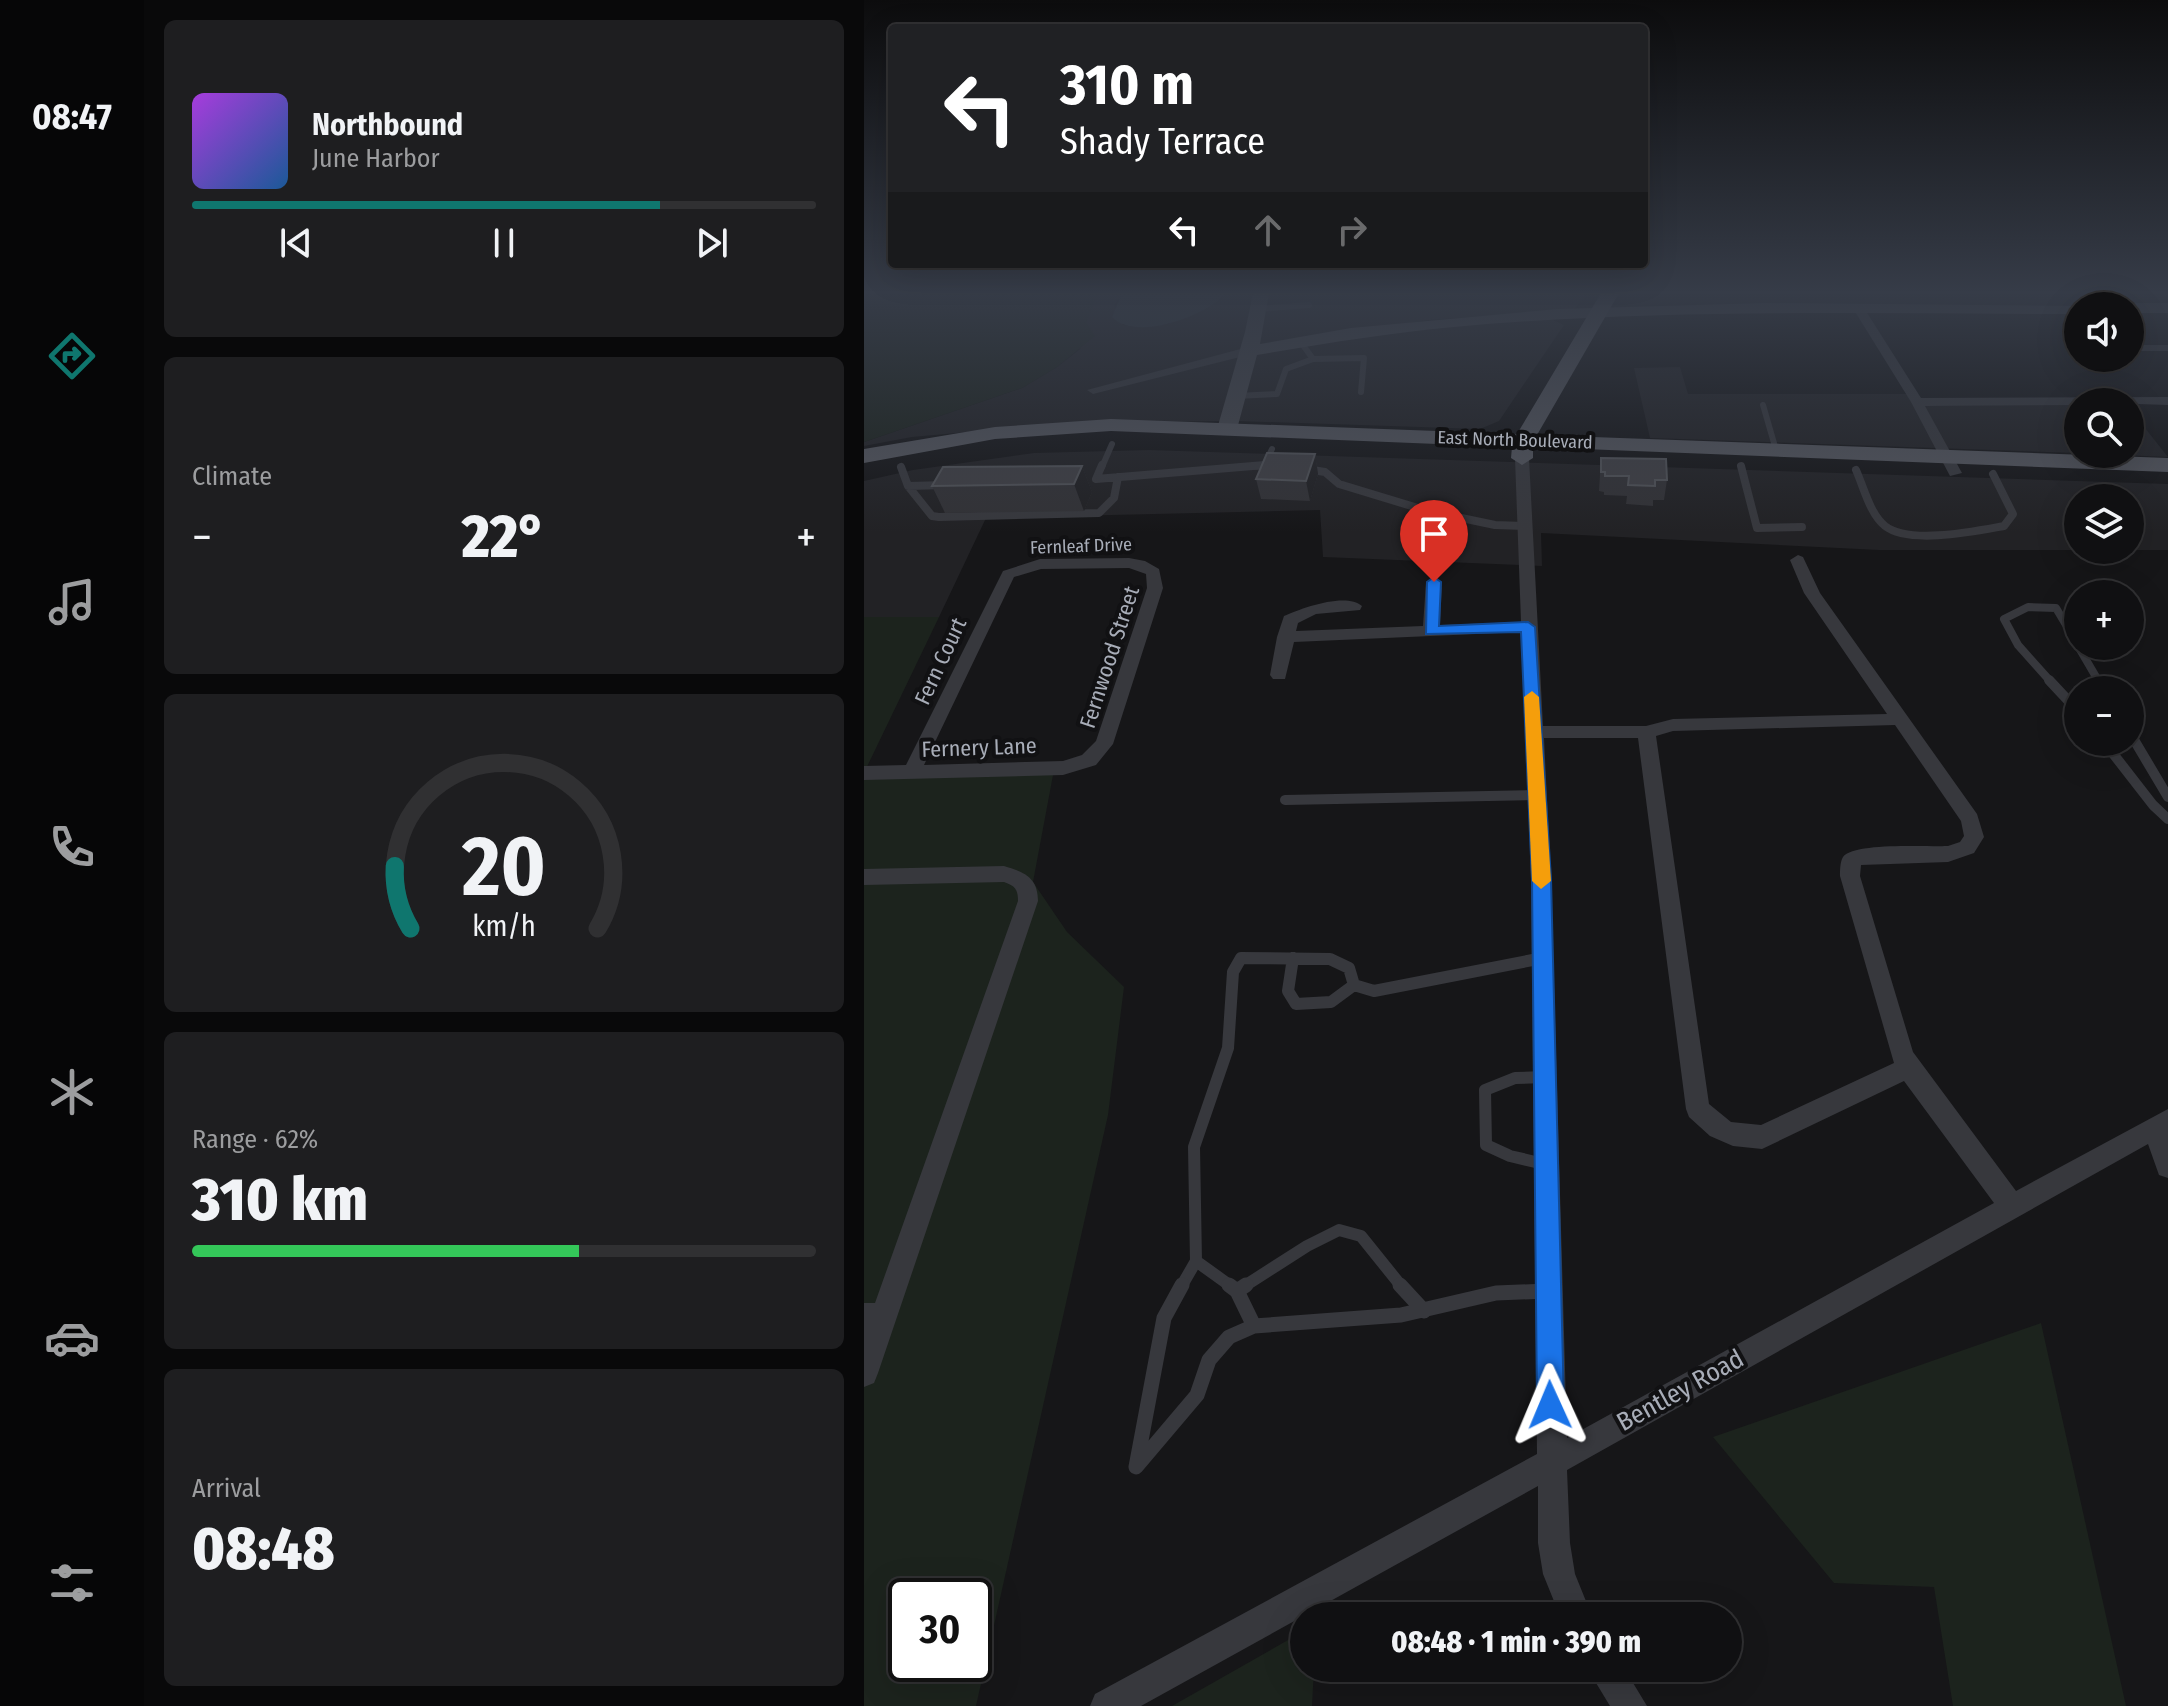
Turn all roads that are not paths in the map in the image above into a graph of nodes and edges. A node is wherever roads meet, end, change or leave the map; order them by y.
1 (1162, 373) edge
2 (1242, 373) edge
3 (1285, 373) edge
4 (1363, 373) edge
5 (1563, 373) edge
6 (1899, 373) edge
7 (1093, 390) dead end
8 (1361, 392) dead end
9 (1236, 396) junction
10 (1546, 400) junction
11 (2168, 401) edge
12 (1917, 402) junction
13 (1763, 405) dead end
14 (1227, 429) junction
15 (1592, 443) junction
16 (1112, 444) junction
17 (1177, 446) junction
18 (1522, 450) junction
19 (1776, 450) junction
20 (864, 456) edge
21 (1271, 461) junction
22 (1951, 465) junction
23 (2168, 465) edge
24 (1741, 466) junction
25 (1298, 468) edge
26 (1856, 470) junction
27 (1993, 474) junction
28 (864, 475) edge
29 (905, 476) junction
30 (1118, 477) junction
31 (1096, 479) junction
32 (2168, 480) edge
33 (1085, 481) edge
34 (951, 485) edge
35 (1524, 526) junction
36 (1802, 527) dead end
37 (1798, 560) dead end
38 (1150, 568) joint
39 (1012, 571) joint
40 (1434, 582) dead end
41 (1354, 606) dead end
42 (2064, 622) edge
43 (1528, 627) junction
44 (1431, 631) junction
45 (1285, 637) junction
46 (1279, 675) dead end
47 (2064, 697) edge
48 (1899, 718) junction
49 (1533, 732) junction
50 (1646, 732) junction
51 (2115, 756) edge
52 (2143, 756) edge
53 (1093, 757) joint
54 (864, 773) edge
55 (911, 773) junction
56 (1537, 795) junction
57 (2168, 797) edge
58 (1285, 800) dead end
59 (2168, 819) edge
60 (864, 877) edge
61 (1293, 958) junction
62 (1543, 958) junction
63 (1354, 985) junction
64 (1909, 1067) junction
65 (1545, 1077) junction
66 (2161, 1124) edge
67 (1546, 1165) junction
68 (2168, 1166) edge
69 (2012, 1206) junction
70 (1196, 1261) junction
71 (1237, 1291) junction
72 (1548, 1291) junction
73 (1424, 1311) junction
74 (874, 1317) edge
75 (1254, 1326) junction
76 (864, 1373) edge
77 (1551, 1461) junction
78 (1570, 1602) edge
79 (1614, 1682) edge
80 (1107, 1706) edge
81 (1630, 1706) edge

1 - 7 street
2 - 9 street
3 - 9 lane
4 - 8 lane
5 - 10 main road
6 - 12 street
9 - 14 street
10 - 15 main road
10 - 18 main road
11 - 12 street
12 - 22 street
13 - 19 lane
14 - 17 main road
14 - 18 main road, East North Boulevard
14 - 20 main road, East North Boulevard
15 - 18 main road, East North Boulevard
15 - 19 main road, East North Boulevard
16 - 17 main road, East North Boulevard
16 - 29 main road, East North Boulevard
16 - 31 lane
17 - 21 main road, East North Boulevard
18 - 21 main road, East North Boulevard
18 - 24 main road, East North Boulevard
18 - 35 street
19 - 22 main road, East North Boulevard
21 - 30 lane
22 - 23 main road, East North Boulevard
22 - 26 main road, East North Boulevard
22 - 27 main road, East North Boulevard
24 - 26 main road, East North Boulevard
24 - 36 lane
25 - 35 lane
26 - 27 lane
27 - 32 main road, East North Boulevard
28 - 29 main road, East North Boulevard
29 - 30 lane
29 - 34 lane
30 - 31 lane
31 - 33 lane
35 - 43 street
37 - 48 street
38 - 39 street, Fernleaf Drive
38 - 53 street, Fernwood Street
39 - 55 street, Fern Court
40 - 44 street
41 - 45 street
42 - 47 lane
43 - 44 street
43 - 49 street
44 - 45 street
45 - 46 street
48 - 50 street
48 - 64 street
49 - 50 street
49 - 56 street
50 - 64 street
51 - 59 lane
52 - 57 lane
53 - 55 street, Fernery Lane
54 - 55 street, Fernery Lane
56 - 58 lane
56 - 62 street
60 - 74 street
61 - 63 lane
61 - 63 lane
61 - 70 lane
62 - 63 lane
62 - 65 street
64 - 69 street
65 - 67 street
65 - 67 lane
66 - 68 street
66 - 69 street, Bentley Road
67 - 72 street
69 - 77 street, Bentley Road
70 - 71 lane
70 - 75 lane
71 - 73 lane
71 - 75 lane
72 - 73 lane
72 - 77 street
73 - 75 lane
74 - 76 street
77 - 78 street
77 - 80 street, Bentley Road
79 - 81 street

